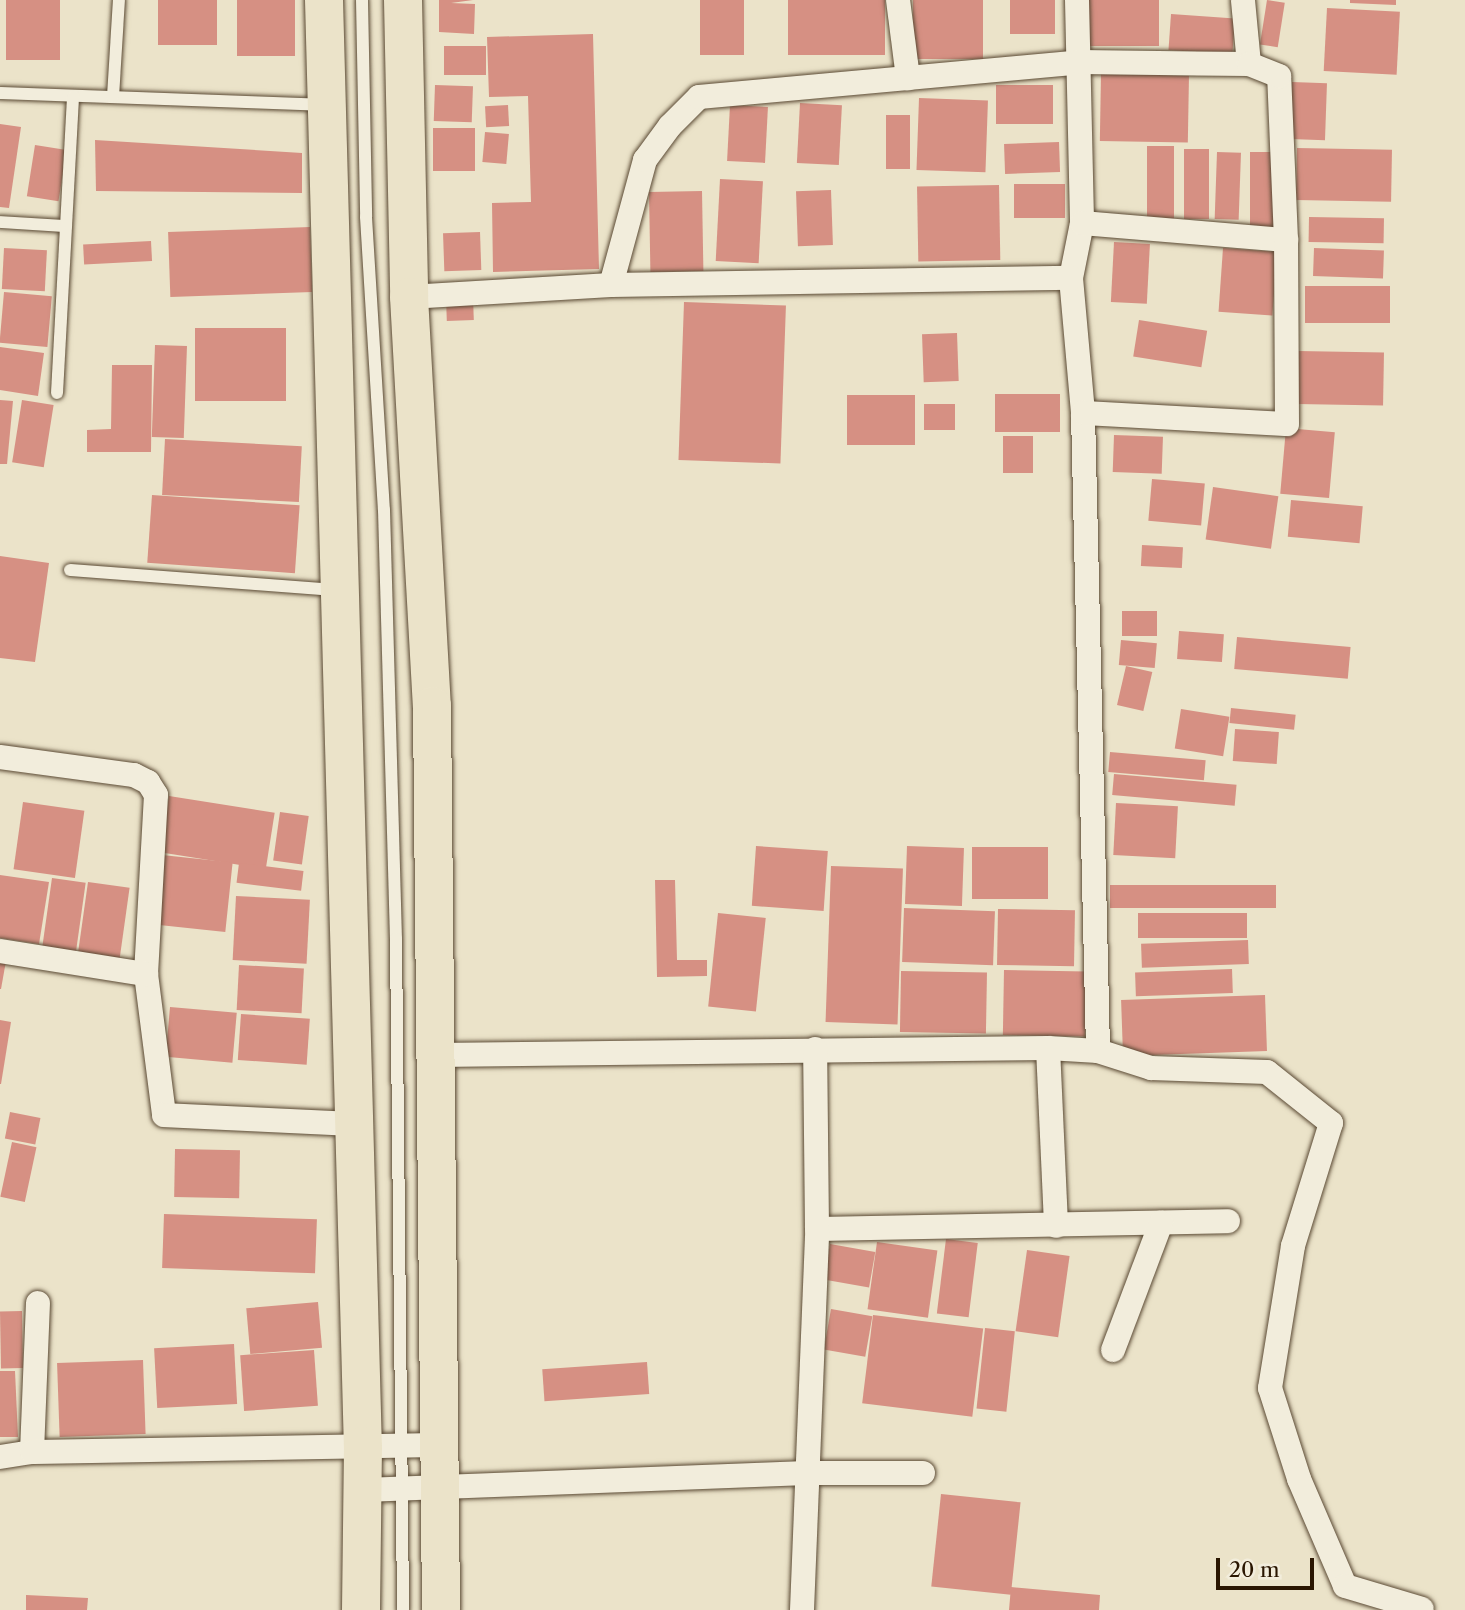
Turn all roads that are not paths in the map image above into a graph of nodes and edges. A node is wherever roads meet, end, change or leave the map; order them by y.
1 (119, 0) edge
2 (324, 0) edge
3 (362, 0) edge
4 (403, 0) edge
5 (898, 0) edge
6 (1077, 0) edge
7 (1243, 0) edge
8 (1080, 62) junction
9 (1250, 64) junction
10 (908, 78) junction
11 (0, 93) edge
12 (73, 96) junction
13 (113, 97) junction
14 (326, 105) junction
15 (0, 222) edge
16 (1082, 223) junction
17 (66, 226) junction
18 (1286, 240) junction
19 (1071, 278) junction
20 (611, 285) junction
21 (409, 297) junction
22 (57, 393) dead end
23 (1083, 413) junction
24 (70, 570) dead end
25 (342, 591) junction
26 (0, 757) edge
27 (0, 951) edge
28 (146, 974) junction
29 (1048, 1048) junction
30 (815, 1049) junction
31 (1098, 1051) junction
32 (436, 1055) junction
33 (352, 1124) junction
34 (1228, 1221) dead end
35 (1161, 1223) junction
36 (1056, 1226) junction
37 (817, 1228) junction
38 (38, 1303) dead end
39 (1113, 1350) dead end
40 (440, 1445) junction
41 (363, 1446) junction
42 (402, 1446) junction
43 (32, 1452) junction
44 (0, 1457) edge
45 (807, 1473) junction
46 (923, 1473) dead end
47 (363, 1490) junction
48 (442, 1490) junction
49 (403, 1491) junction
50 (1422, 1609) edge
51 (361, 1610) edge
52 (403, 1610) edge
53 (441, 1610) edge
54 (802, 1610) edge

1 - 13 lane
2 - 14 main road
3 - 42 lane
4 - 21 main road
5 - 10 street
6 - 8 street
7 - 9 street
8 - 9 street
8 - 10 street
8 - 16 street
9 - 18 street
10 - 20 street
11 - 12 lane
12 - 13 lane
12 - 17 lane
13 - 14 lane
14 - 25 main road
15 - 17 lane
16 - 18 street
16 - 19 street
17 - 22 lane
18 - 23 street
19 - 20 street
19 - 23 street
20 - 21 street
21 - 32 main road
23 - 31 street
24 - 25 lane
25 - 33 main road
26 - 28 street
27 - 28 street
28 - 33 street
29 - 30 street
29 - 31 street
29 - 36 street
30 - 32 street
30 - 37 street
31 - 50 street
32 - 40 main road
33 - 41 main road
34 - 35 street
35 - 36 street
35 - 39 street
36 - 37 street
37 - 45 street
38 - 43 street
40 - 42 street
40 - 48 main road
41 - 42 street
41 - 43 street
41 - 47 main road
42 - 49 lane
43 - 44 street
45 - 46 street
45 - 48 street
45 - 54 street
47 - 49 street
47 - 51 main road
48 - 49 street
48 - 53 main road
49 - 52 lane

